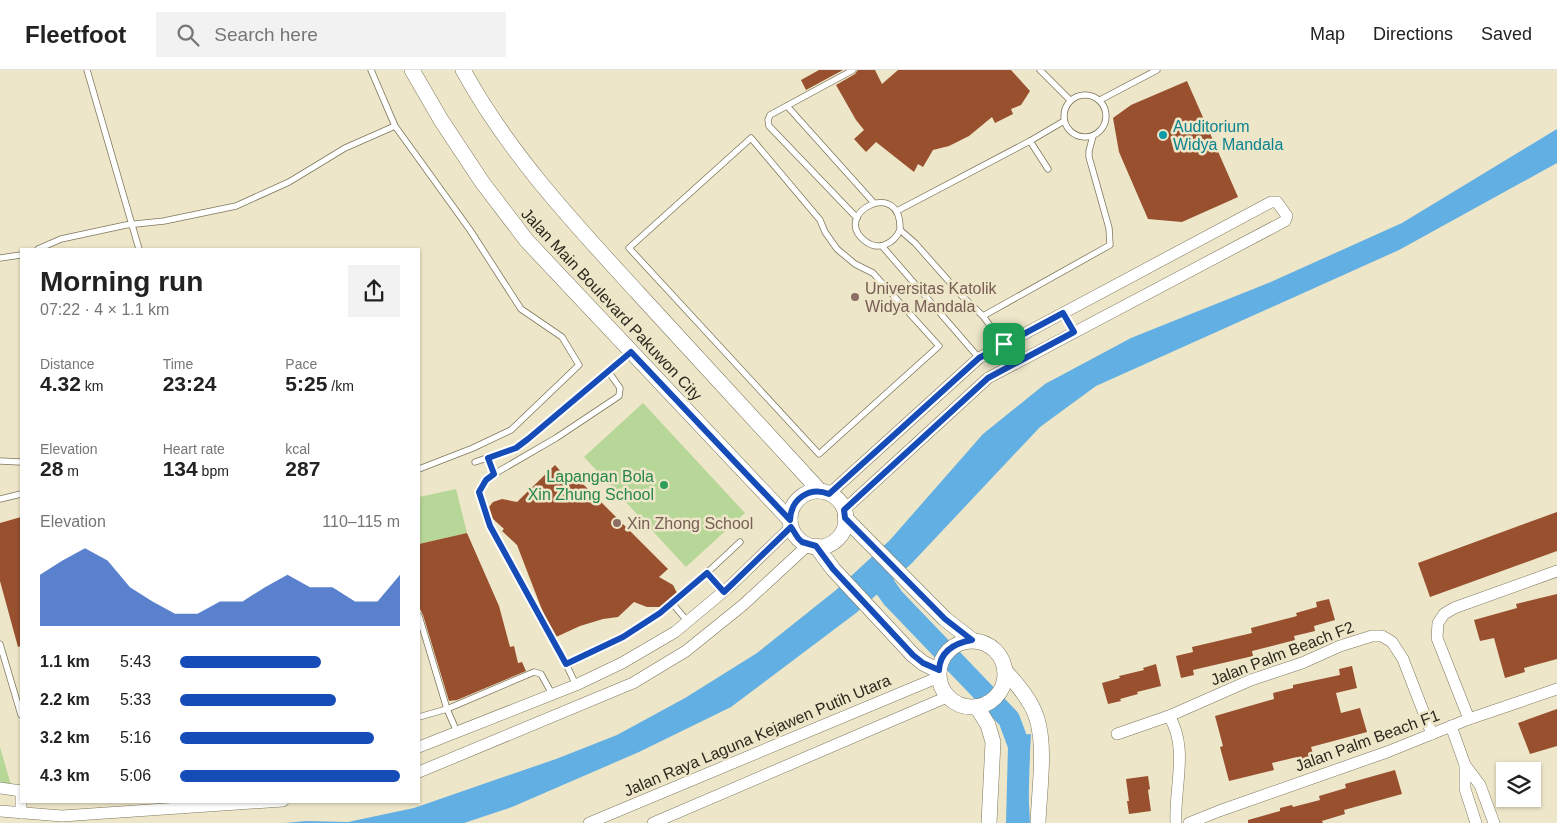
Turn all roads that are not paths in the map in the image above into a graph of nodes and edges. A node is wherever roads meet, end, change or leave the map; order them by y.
1 (87, 70) edge
2 (371, 70) edge
3 (412, 70) edge
4 (463, 70) edge
5 (853, 70) edge
6 (1040, 70) edge
7 (1157, 70) edge
8 (1070, 100) junction
9 (1100, 100) junction
10 (787, 106) junction
11 (1064, 120) junction
12 (396, 126) junction
13 (1094, 136) junction
14 (1030, 141) junction
15 (1048, 169) dead end
16 (874, 203) junction
17 (896, 211) junction
18 (858, 218) junction
19 (132, 224) junction
20 (900, 230) junction
21 (882, 246) junction
22 (41, 248) edge
23 (139, 248) edge
24 (20, 255) edge
25 (0, 258) edge
26 (1063, 313) junction
27 (983, 316) junction
28 (1074, 332) junction
29 (1004, 344) junction
30 (939, 346) joint
31 (631, 352) junction
32 (979, 358) junction
33 (608, 371) junction
34 (488, 458) junction
35 (0, 461) edge
36 (20, 462) edge
37 (475, 462) dead end
38 (420, 469) edge
39 (494, 474) junction
40 (825, 492) junction
41 (20, 494) edge
42 (0, 499) edge
43 (845, 514) junction
44 (790, 524) junction
45 (740, 542) dead end
46 (812, 545) junction
47 (1557, 571) edge
48 (707, 573) junction
49 (724, 592) junction
50 (672, 603) junction
51 (420, 619) edge
52 (688, 622) junction
53 (972, 640) junction
54 (0, 644) edge
55 (566, 664) junction
56 (1005, 671) junction
57 (939, 674) junction
58 (576, 685) junction
59 (1557, 689) edge
60 (552, 694) junction
61 (947, 697) junction
62 (584, 702) junction
63 (978, 707) junction
64 (447, 710) junction
65 (20, 712) edge
66 (1169, 716) junction
67 (420, 717) edge
68 (1468, 719) junction
69 (1450, 726) junction
70 (457, 732) junction
71 (1117, 734) dead end
72 (1432, 734) junction
73 (420, 747) edge
74 (1465, 765) junction
75 (420, 772) edge
76 (0, 788) edge
77 (20, 791) edge
78 (21, 803) edge
79 (254, 803) edge
80 (0, 811) edge
81 (21, 813) junction
82 (589, 823) edge
83 (653, 823) edge
84 (989, 823) edge
85 (1038, 823) edge
86 (1176, 823) edge
87 (1189, 823) edge
88 (1476, 823) edge
89 (1494, 823) edge

1 - 19 lane
2 - 12 lane
3 - 31 street, Jalan Main Boulevard Pakuwon City
4 - 40 street, Jalan Main Boulevard Pakuwon City
5 - 10 lane
6 - 8 lane
7 - 9 lane
8 - 9 lane
8 - 11 lane
9 - 13 lane
10 - 16 lane
10 - 18 lane
11 - 13 lane
11 - 14 lane
12 - 19 lane
12 - 38 lane
13 - 27 lane
14 - 15 lane
14 - 17 lane
16 - 17 lane
16 - 18 lane
17 - 20 lane
18 - 21 lane
19 - 22 lane
19 - 23 lane
20 - 21 lane
20 - 27 lane
21 - 32 lane
24 - 25 lane
26 - 28 street
26 - 28 street
26 - 29 street
27 - 29 lane
28 - 43 street
29 - 32 street
30 - 30 lane
31 - 33 lane
31 - 44 street, Jalan Main Boulevard Pakuwon City
32 - 40 street
33 - 34 lane
33 - 39 lane
34 - 37 lane
34 - 39 lane
35 - 36 lane
39 - 55 lane
40 - 43 street
40 - 44 street
41 - 42 lane
43 - 46 street
43 - 53 street
44 - 46 street
44 - 49 street
45 - 48 lane
46 - 57 street
46 - 62 street
47 - 68 street
48 - 49 lane
48 - 50 lane
49 - 52 street
50 - 52 lane
50 - 55 lane
51 - 64 lane
52 - 58 street
53 - 56 street
53 - 57 street
54 - 65 lane
55 - 58 lane
56 - 63 street
56 - 85 street
57 - 61 street
57 - 82 street, Jalan Raya Laguna Kejawen Putih Utara
58 - 60 street
58 - 62 street
59 - 68 street, Jalan Palm Beach F1
60 - 64 lane
60 - 70 street
61 - 63 street
61 - 83 street
62 - 75 street
63 - 84 street
64 - 67 lane
64 - 70 lane
66 - 71 street, Jalan Palm Beach F2
66 - 72 street, Jalan Palm Beach F2
66 - 86 street
68 - 69 street, Jalan Palm Beach F1
69 - 72 street, Jalan Palm Beach F1
69 - 74 street
70 - 73 street
72 - 87 street, Jalan Palm Beach F1
74 - 88 street
74 - 89 street
76 - 77 street
78 - 81 street
79 - 81 street
80 - 81 street

